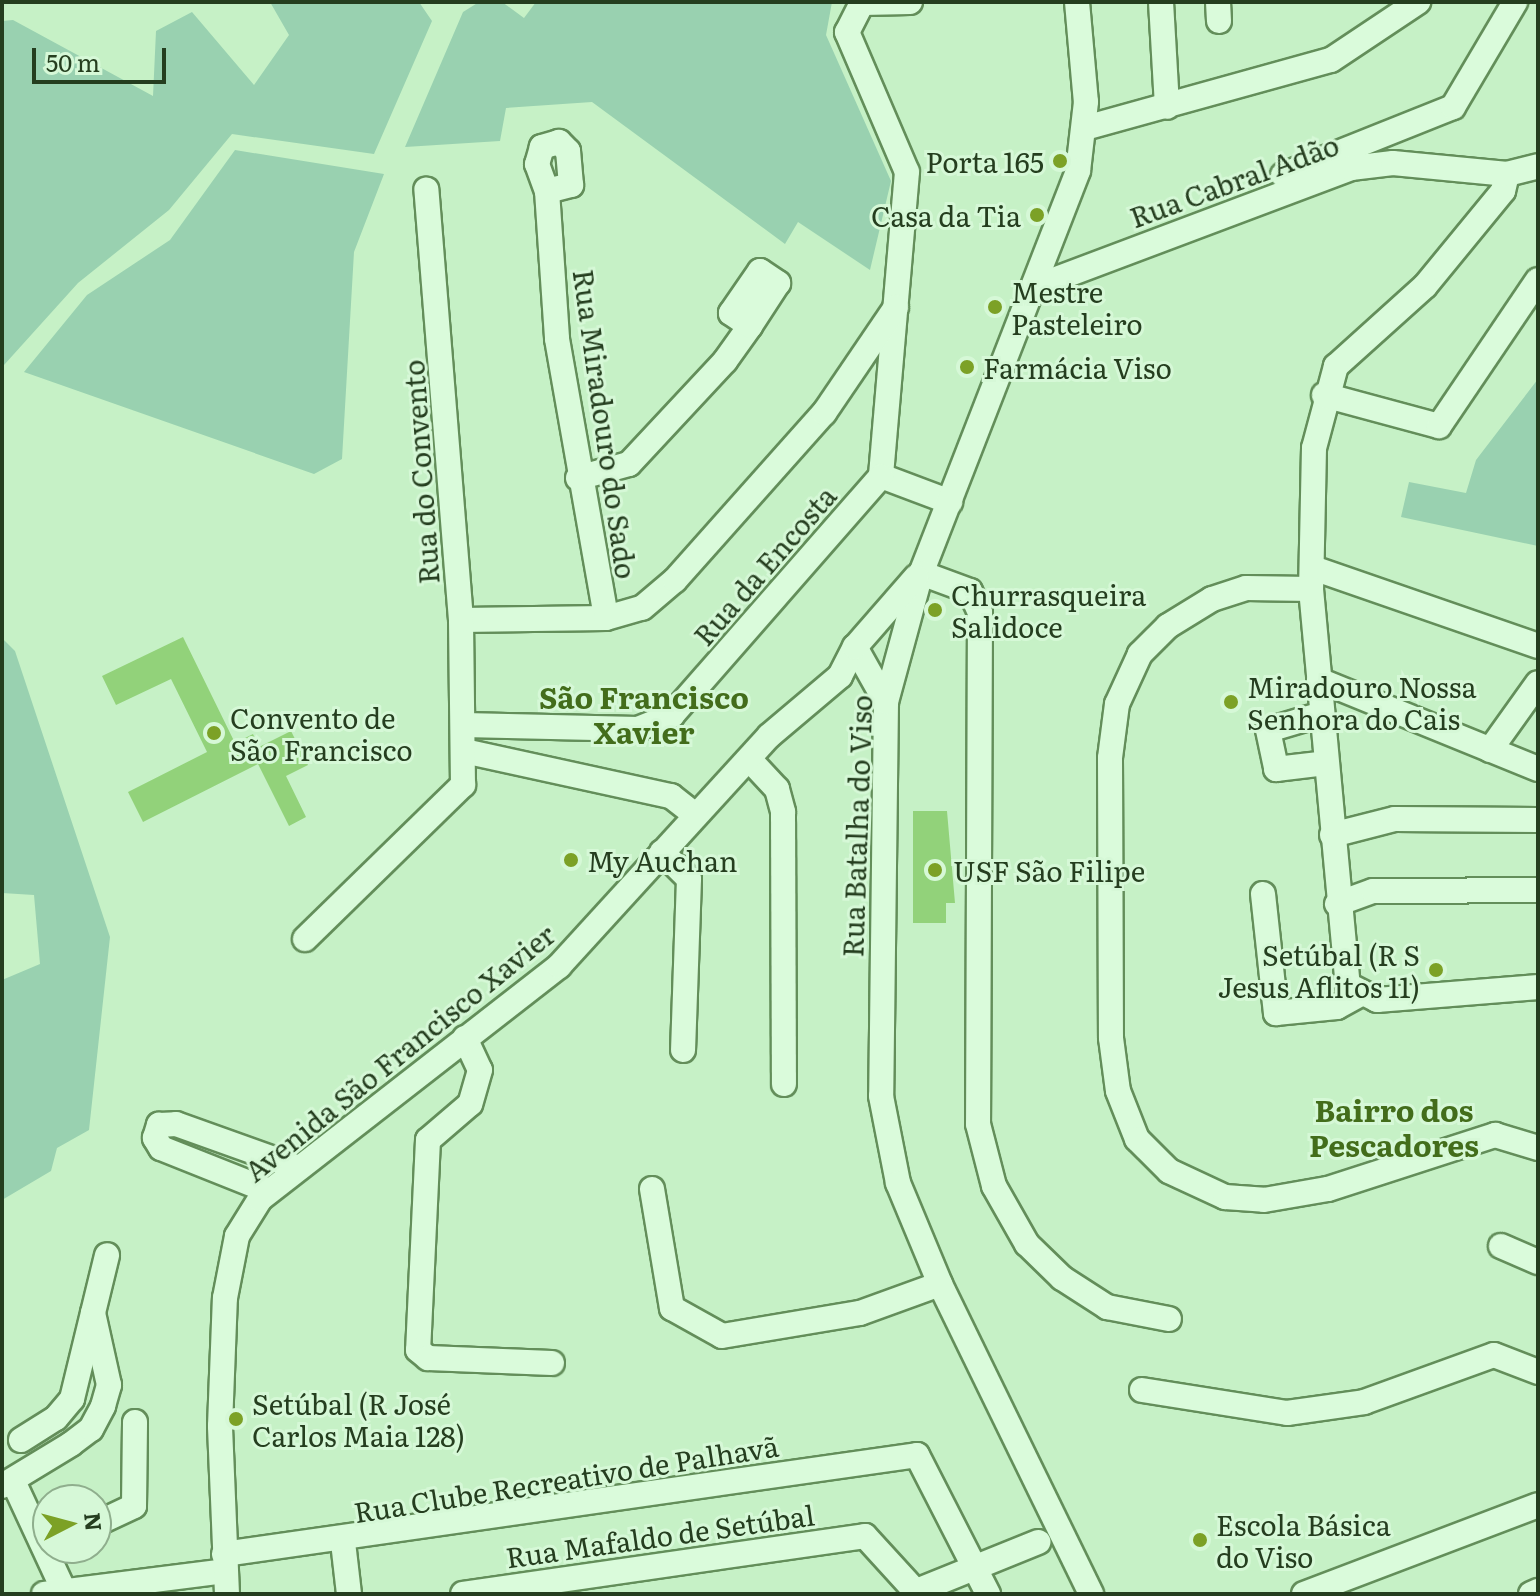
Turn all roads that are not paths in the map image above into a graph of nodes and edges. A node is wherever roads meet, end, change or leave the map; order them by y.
1 (910, 2) edge
2 (1077, 2) edge
3 (1161, 2) edge
4 (1418, 2) edge
5 (1515, 2) edge
6 (1167, 107) junction
7 (1085, 128) junction
8 (1538, 166) edge
9 (1507, 174) junction
10 (426, 189) dead end
11 (547, 191) dead end
12 (1210, 218) junction
13 (1538, 280) edge
14 (1035, 287) junction
15 (897, 305) junction
16 (750, 326) dead end
17 (1324, 395) junction
18 (881, 476) junction
19 (578, 478) junction
20 (950, 502) junction
21 (921, 573) junction
22 (1312, 578) junction
23 (606, 618) junction
24 (461, 620) junction
25 (1538, 646) edge
26 (855, 647) junction
27 (895, 669) junction
28 (1319, 680) junction
29 (1534, 697) edge
30 (886, 702) junction
31 (1322, 714) junction
32 (464, 725) junction
33 (1490, 750) junction
34 (464, 751) junction
35 (749, 759) junction
36 (1326, 763) junction
37 (1538, 769) edge
38 (695, 815) junction
39 (1538, 820) edge
40 (1332, 835) junction
41 (662, 852) junction
42 (1538, 890) edge
43 (1263, 894) dead end
44 (1337, 904) junction
45 (305, 939) dead end
46 (1538, 987) edge
47 (1359, 995) junction
48 (465, 1038) junction
49 (683, 1050) dead end
50 (784, 1084) dead end
51 (1538, 1148) edge
52 (296, 1167) junction
53 (652, 1189) dead end
54 (269, 1191) junction
55 (1501, 1246) dead end
56 (107, 1255) dead end
57 (1538, 1262) edge
58 (940, 1284) junction
59 (93, 1313) junction
60 (1169, 1319) dead end
61 (552, 1363) dead end
62 (1538, 1372) edge
63 (1142, 1390) dead end
64 (135, 1422) dead end
65 (21, 1440) dead end
66 (7, 1484) edge
67 (1538, 1505) edge
68 (112, 1516) edge
69 (32, 1525) edge
70 (343, 1542) junction
71 (1038, 1542) dead end
72 (55, 1564) edge
73 (975, 1567) junction
74 (225, 1573) edge
75 (1351, 1586) edge
76 (1538, 1591) edge
77 (72, 1592) edge
78 (470, 1593) edge
79 (918, 1593) edge
80 (349, 1594) edge
81 (988, 1594) edge
82 (1091, 1594) edge
83 (1304, 1594) edge
84 (1531, 1594) edge

1 - 15 street
2 - 7 street, Rua Batalha do Viso
3 - 6 street
4 - 6 street
5 - 12 street
6 - 7 street
7 - 14 street, Rua Batalha do Viso
8 - 9 street, Rua Cabral Adão
9 - 12 street, Rua Cabral Adão
9 - 17 street
10 - 24 street, Rua do Convento
11 - 19 street, Rua Miradouro do Sado
12 - 14 street, Rua Cabral Adão
13 - 17 street
14 - 20 street, Rua Batalha do Viso
15 - 18 street
15 - 23 street
16 - 19 street
17 - 22 street
18 - 20 street
18 - 32 street, Rua da Encosta
19 - 23 street, Rua Miradouro do Sado
20 - 21 street, Rua Batalha do Viso
21 - 26 street, Avenida São Francisco Xavier
21 - 27 street, Rua Batalha do Viso
21 - 60 street
22 - 25 street
22 - 28 street
22 - 51 street
23 - 24 street
24 - 32 street, Rua do Convento
26 - 27 street
26 - 30 street
26 - 35 street, Avenida São Francisco Xavier
27 - 30 street, Rua Batalha do Viso
28 - 31 street
28 - 33 street
29 - 33 street
30 - 58 street, Rua Batalha do Viso
31 - 36 street
31 - 36 street
32 - 34 street, Rua do Convento
33 - 37 street
34 - 38 street
34 - 45 street, Rua do Convento
35 - 38 street, Avenida São Francisco Xavier
35 - 50 street
36 - 40 street
38 - 41 street, Avenida São Francisco Xavier
39 - 40 street
40 - 44 street
41 - 48 street, Avenida São Francisco Xavier
41 - 49 street
42 - 44 street
43 - 47 street
44 - 47 street
46 - 47 street
48 - 52 street, Avenida São Francisco Xavier
48 - 61 street
52 - 54 street, Avenida São Francisco Xavier
52 - 54 street
53 - 58 street
54 - 74 street, Avenida São Francisco Xavier
55 - 57 street
56 - 59 street
58 - 82 street, Rua Batalha do Viso
59 - 65 street
59 - 66 street
62 - 63 street
64 - 68 street
66 - 69 street
67 - 75 street
70 - 73 street, Rua Clube Recreativo de Palhavã
70 - 74 street, Rua Clube Recreativo de Palhavã
70 - 80 street
71 - 73 street
72 - 77 street
73 - 79 street
73 - 81 street
74 - 77 street, Rua Clube Recreativo de Palhavã
75 - 83 street
76 - 84 street
78 - 79 street, Rua Mafaldo de Setúbal

